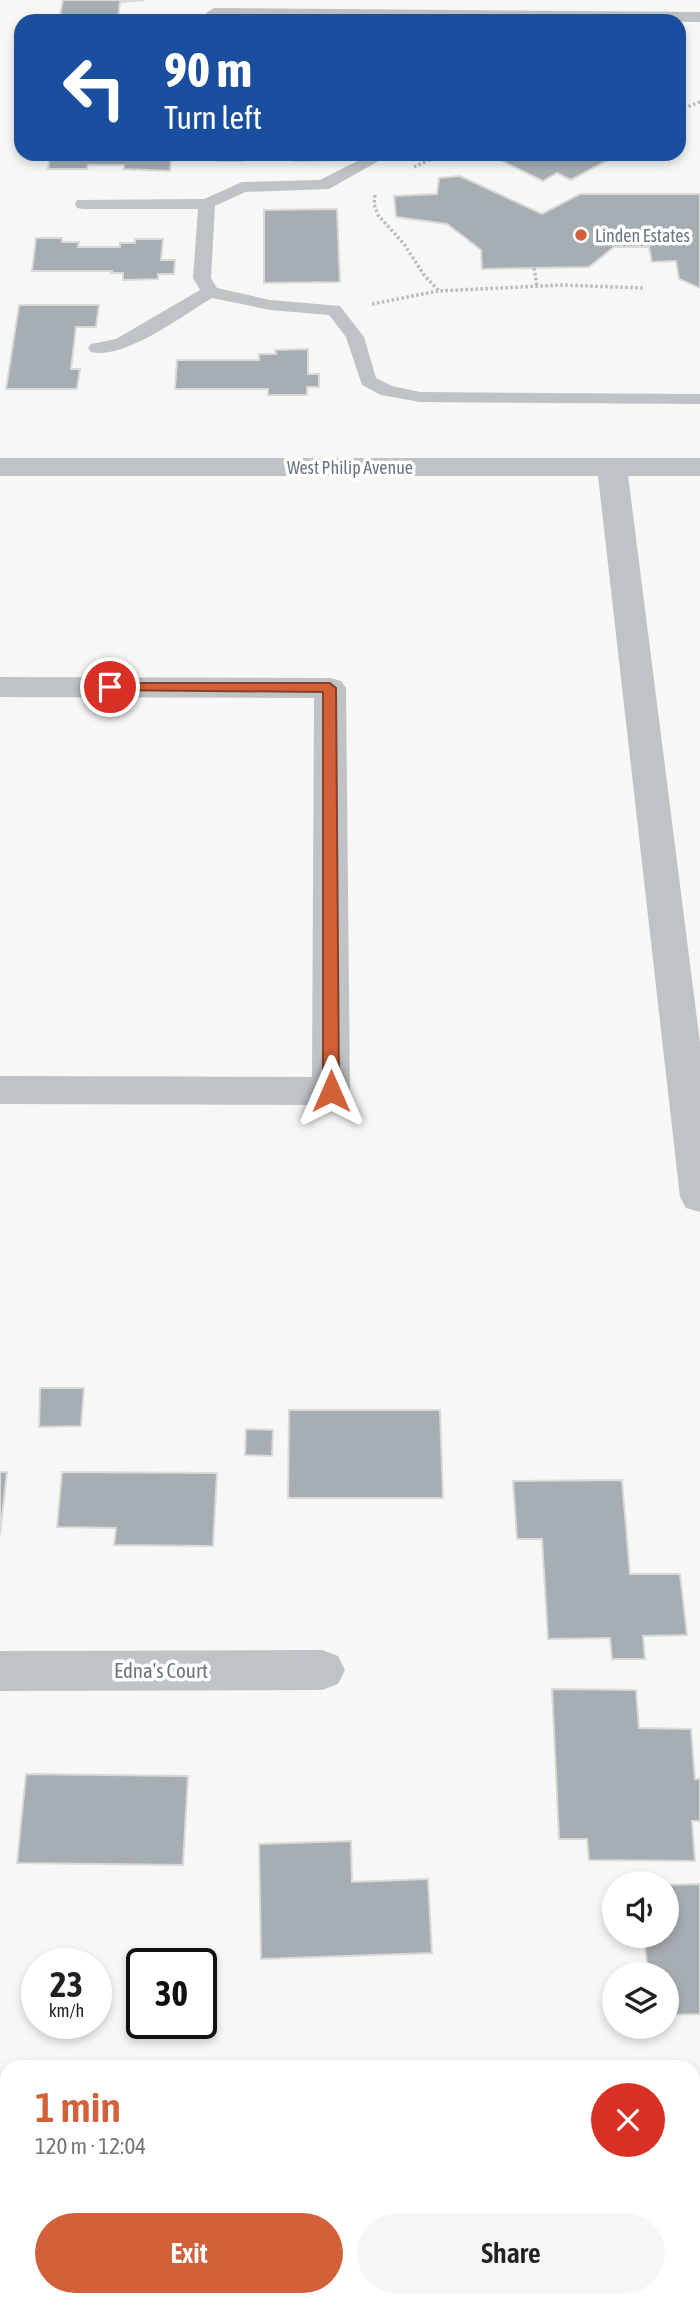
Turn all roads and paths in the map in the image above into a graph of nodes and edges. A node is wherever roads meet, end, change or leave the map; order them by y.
1 (480, 12) edge
2 (214, 13) dead end
3 (568, 14) edge
4 (369, 161) edge
5 (376, 194) dead end
6 (83, 204) dead end
7 (207, 204) junction
8 (534, 268) dead end
9 (537, 286) junction
10 (643, 288) dead end
11 (439, 291) junction
12 (210, 292) junction
13 (342, 317) junction
14 (97, 348) dead end
15 (700, 399) edge
16 (0, 467) edge
17 (611, 467) junction
18 (700, 467) edge
19 (0, 687) edge
20 (0, 1090) edge
21 (700, 1197) edge
22 (322, 1670) dead end
23 (0, 1671) edge

1 - 2 lane
1 - 3 lane
4 - 7 lane
5 - 11 path
6 - 7 lane
7 - 12 lane
8 - 9 path
9 - 10 path
9 - 11 path
11 - 13 path
12 - 13 lane
12 - 14 lane
13 - 15 lane
16 - 17 street, West Philip Avenue
17 - 18 street, West Philip Avenue
17 - 21 street
19 - 20 street
22 - 23 street, Edna's Court

